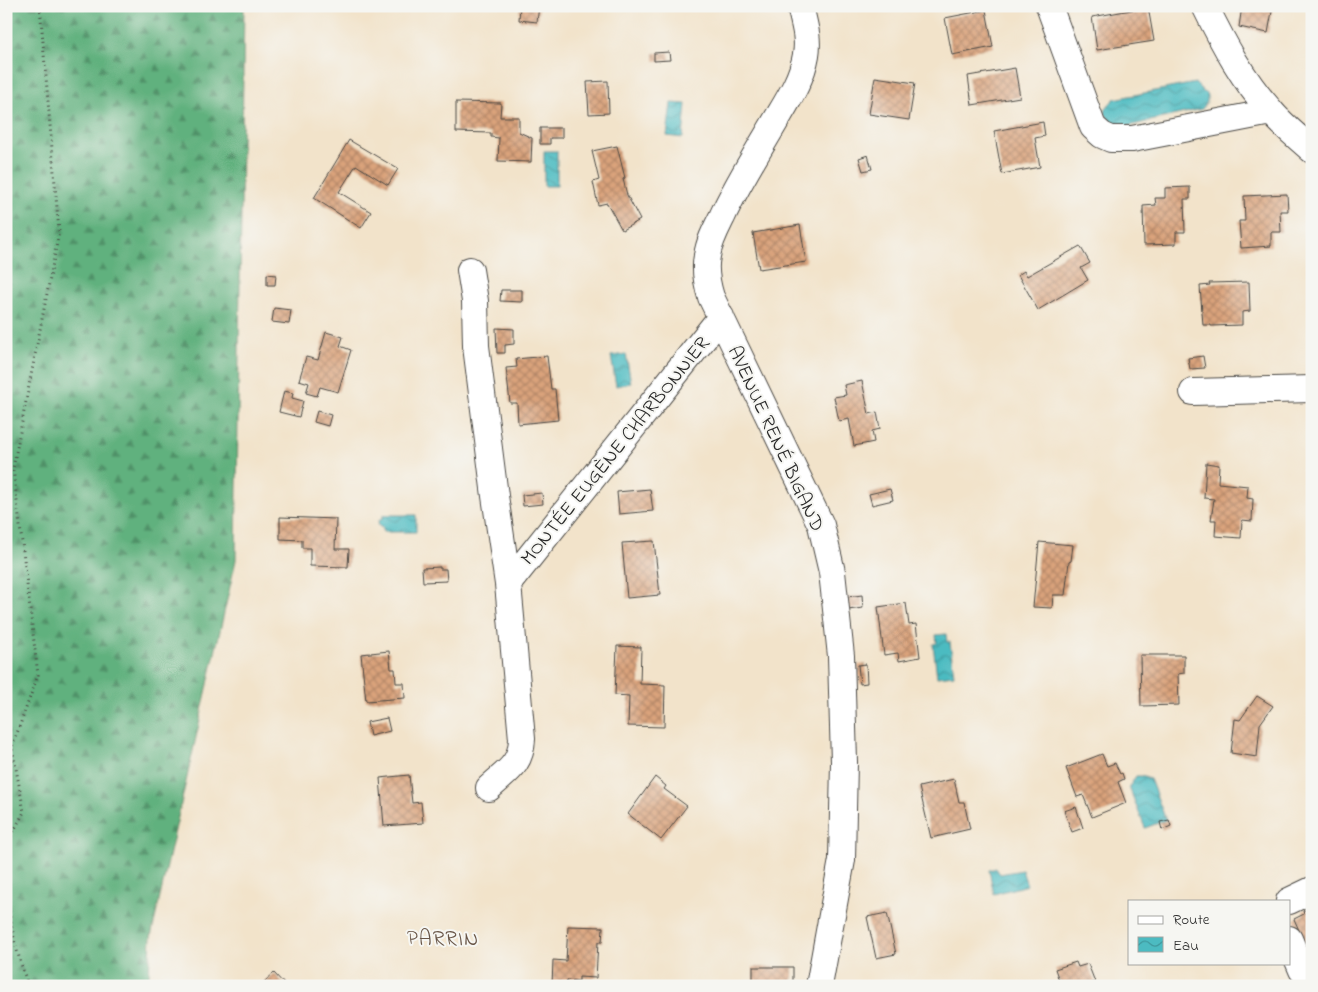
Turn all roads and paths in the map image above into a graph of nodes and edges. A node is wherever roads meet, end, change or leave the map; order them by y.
1 (40, 6) edge
2 (800, 6) edge
3 (1048, 6) edge
4 (1205, 6) edge
5 (1271, 112) junction
6 (1312, 150) edge
7 (470, 270) dead end
8 (721, 317) junction
9 (1312, 389) edge
10 (1193, 392) dead end
11 (508, 584) junction
12 (489, 788) dead end
13 (6, 845) edge
14 (1312, 890) edge
15 (6, 892) edge
16 (1290, 901) edge
17 (1290, 941) edge
18 (1302, 970) dead end
19 (28, 986) edge
20 (819, 986) edge

1 - 13 path
2 - 8 street, AVENUE RENÉ BIGAND
3 - 5 street
4 - 5 street
5 - 6 street
7 - 11 street, MONTÉE EUGÈNE CHARBONNIER
8 - 11 street, MONTÉE EUGÈNE CHARBONNIER
8 - 20 street, AVENUE RENÉ BIGAND
9 - 10 street
11 - 12 street, MONTÉE EUGÈNE CHARBONNIER
14 - 16 street
15 - 19 path
17 - 18 street

